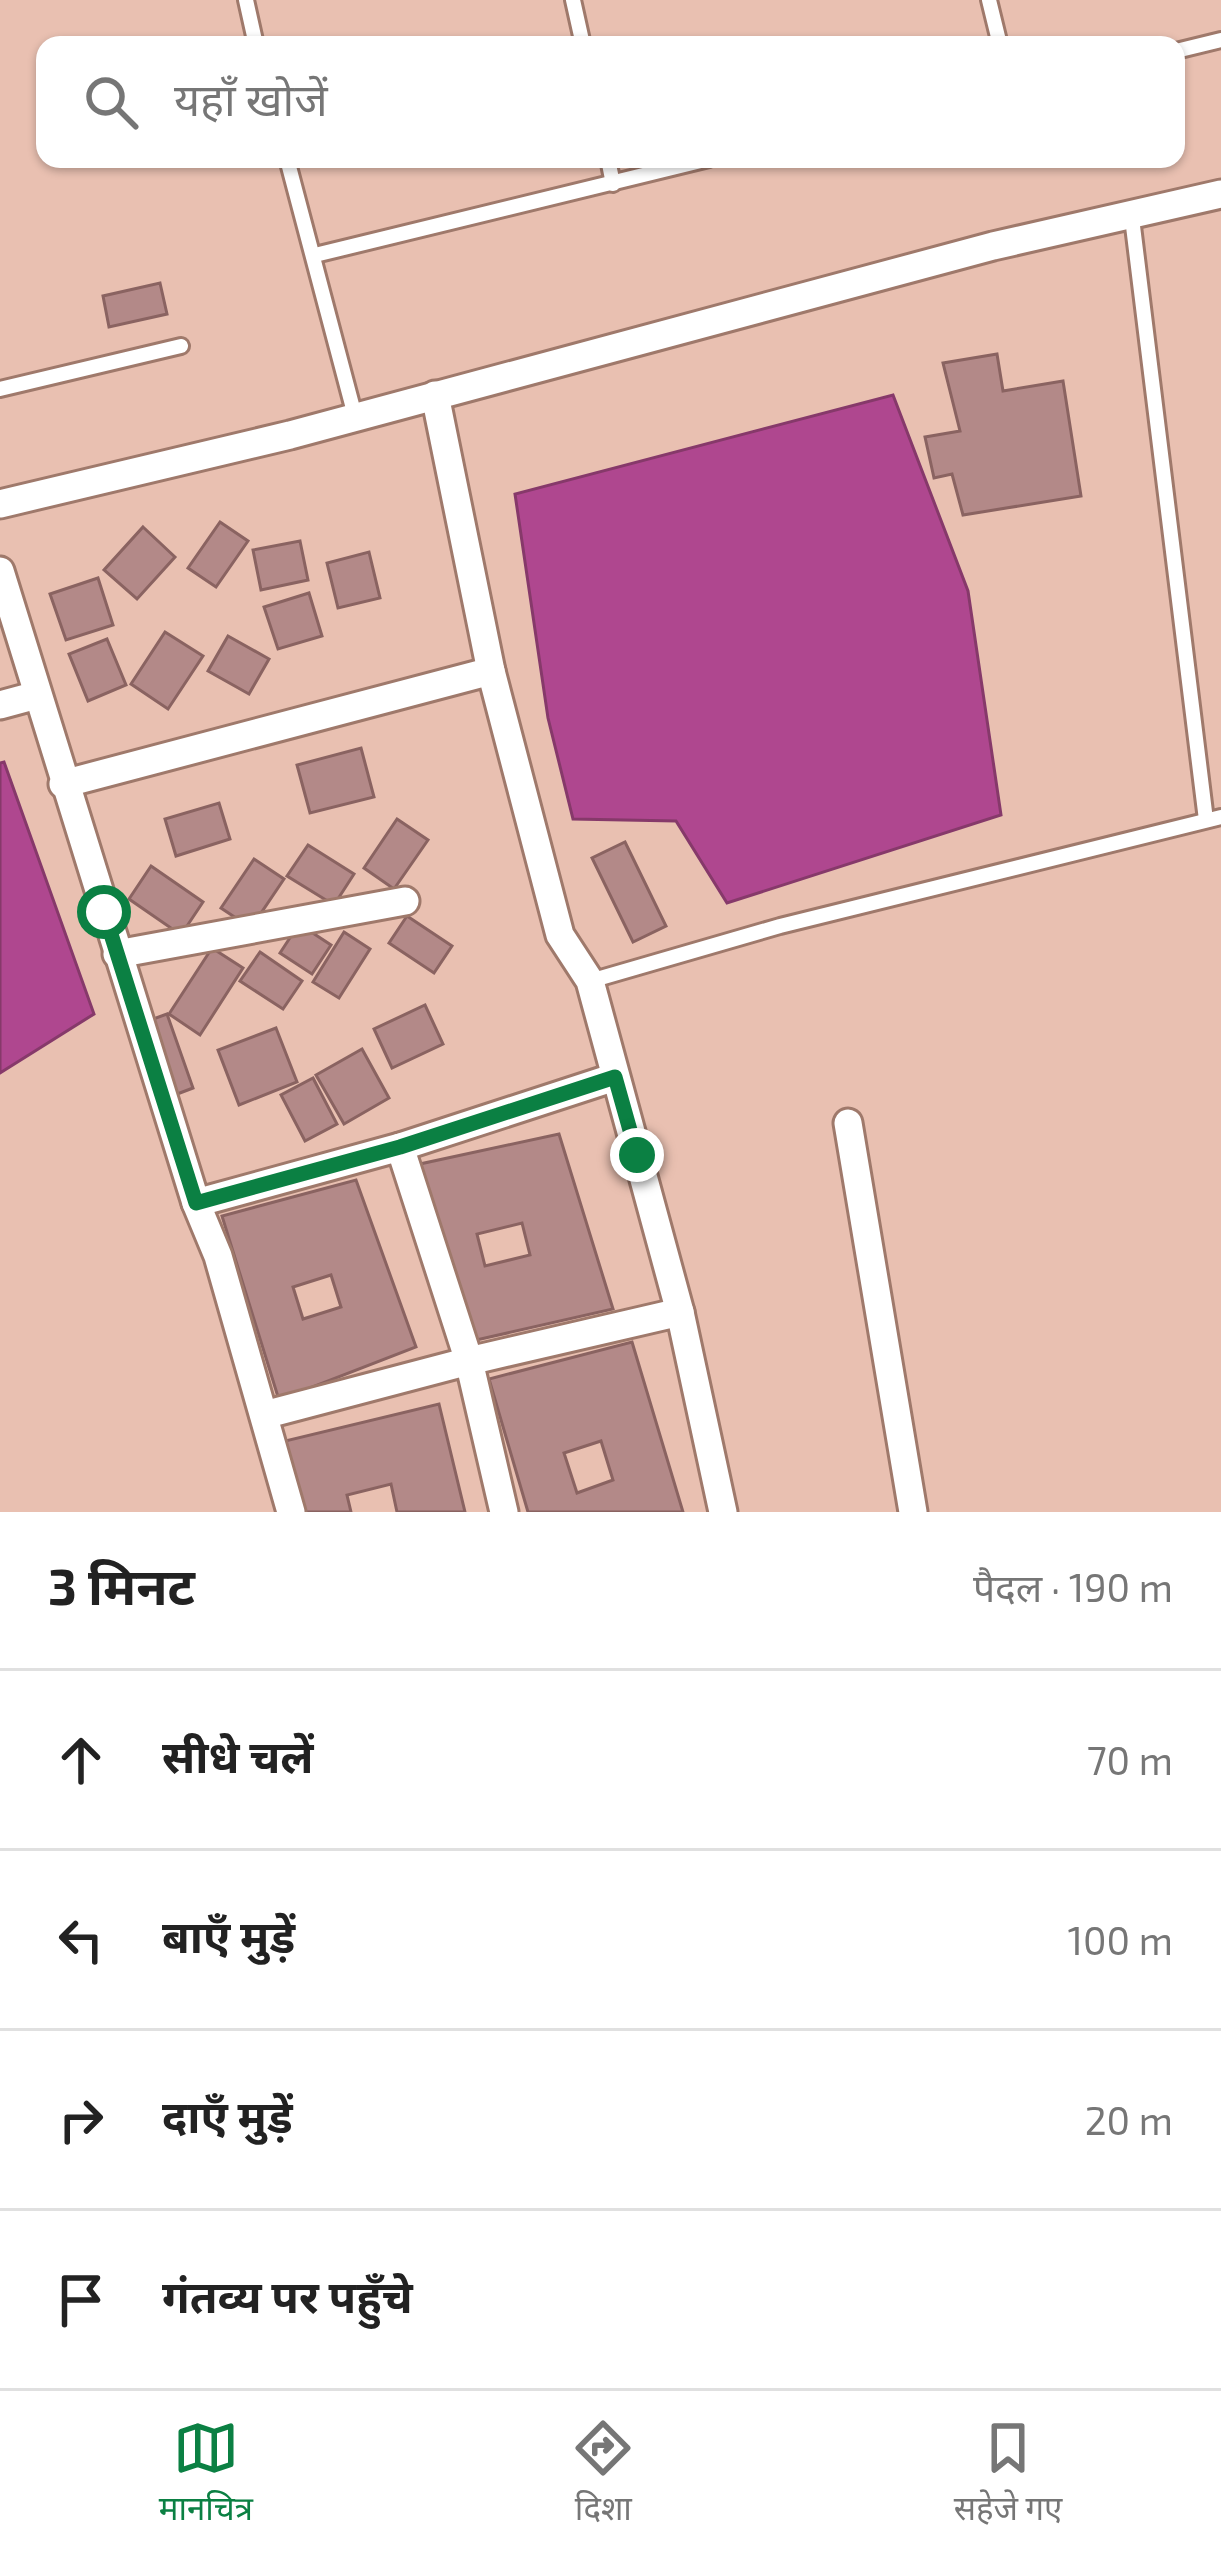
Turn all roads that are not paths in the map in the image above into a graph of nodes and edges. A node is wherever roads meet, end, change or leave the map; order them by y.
1 (246, 0) edge
2 (573, 0) edge
3 (989, 0) edge
4 (254, 36) edge
5 (581, 36) edge
6 (998, 36) edge
7 (1221, 40) edge
8 (1185, 49) edge
9 (290, 168) edge
10 (610, 168) edge
11 (675, 168) edge
12 (614, 184) junction
13 (1221, 194) edge
14 (1132, 218) junction
15 (315, 255) junction
16 (182, 346) dead end
17 (0, 389) edge
18 (435, 394) junction
19 (355, 416) junction
20 (0, 504) edge
21 (0, 572) edge
22 (490, 671) junction
23 (37, 695) junction
24 (0, 705) edge
25 (63, 784) junction
26 (1214, 819) edge
27 (405, 901) dead end
28 (117, 955) junction
29 (590, 981) junction
30 (615, 1077) junction
31 (848, 1124) dead end
32 (400, 1147) junction
33 (196, 1203) junction
34 (680, 1312) junction
35 (469, 1361) junction
36 (264, 1415) junction
37 (291, 1512) edge
38 (504, 1512) edge
39 (723, 1512) edge
40 (913, 1512) edge

1 - 4 lane
2 - 5 lane
3 - 6 lane
7 - 8 lane
9 - 15 lane
10 - 12 lane
11 - 12 lane
12 - 15 lane
13 - 14 street
14 - 18 street
14 - 26 lane
15 - 19 lane
16 - 17 lane
18 - 19 street
18 - 22 street
19 - 20 street
21 - 23 street
22 - 25 street
22 - 29 street
23 - 24 street
23 - 25 street
25 - 28 street
26 - 29 lane
27 - 28 street
28 - 33 street
29 - 30 street
30 - 32 street
30 - 34 street
31 - 40 street
32 - 33 street
32 - 35 street
33 - 36 street
34 - 35 street
34 - 39 street
35 - 36 street
35 - 38 street
36 - 37 street

